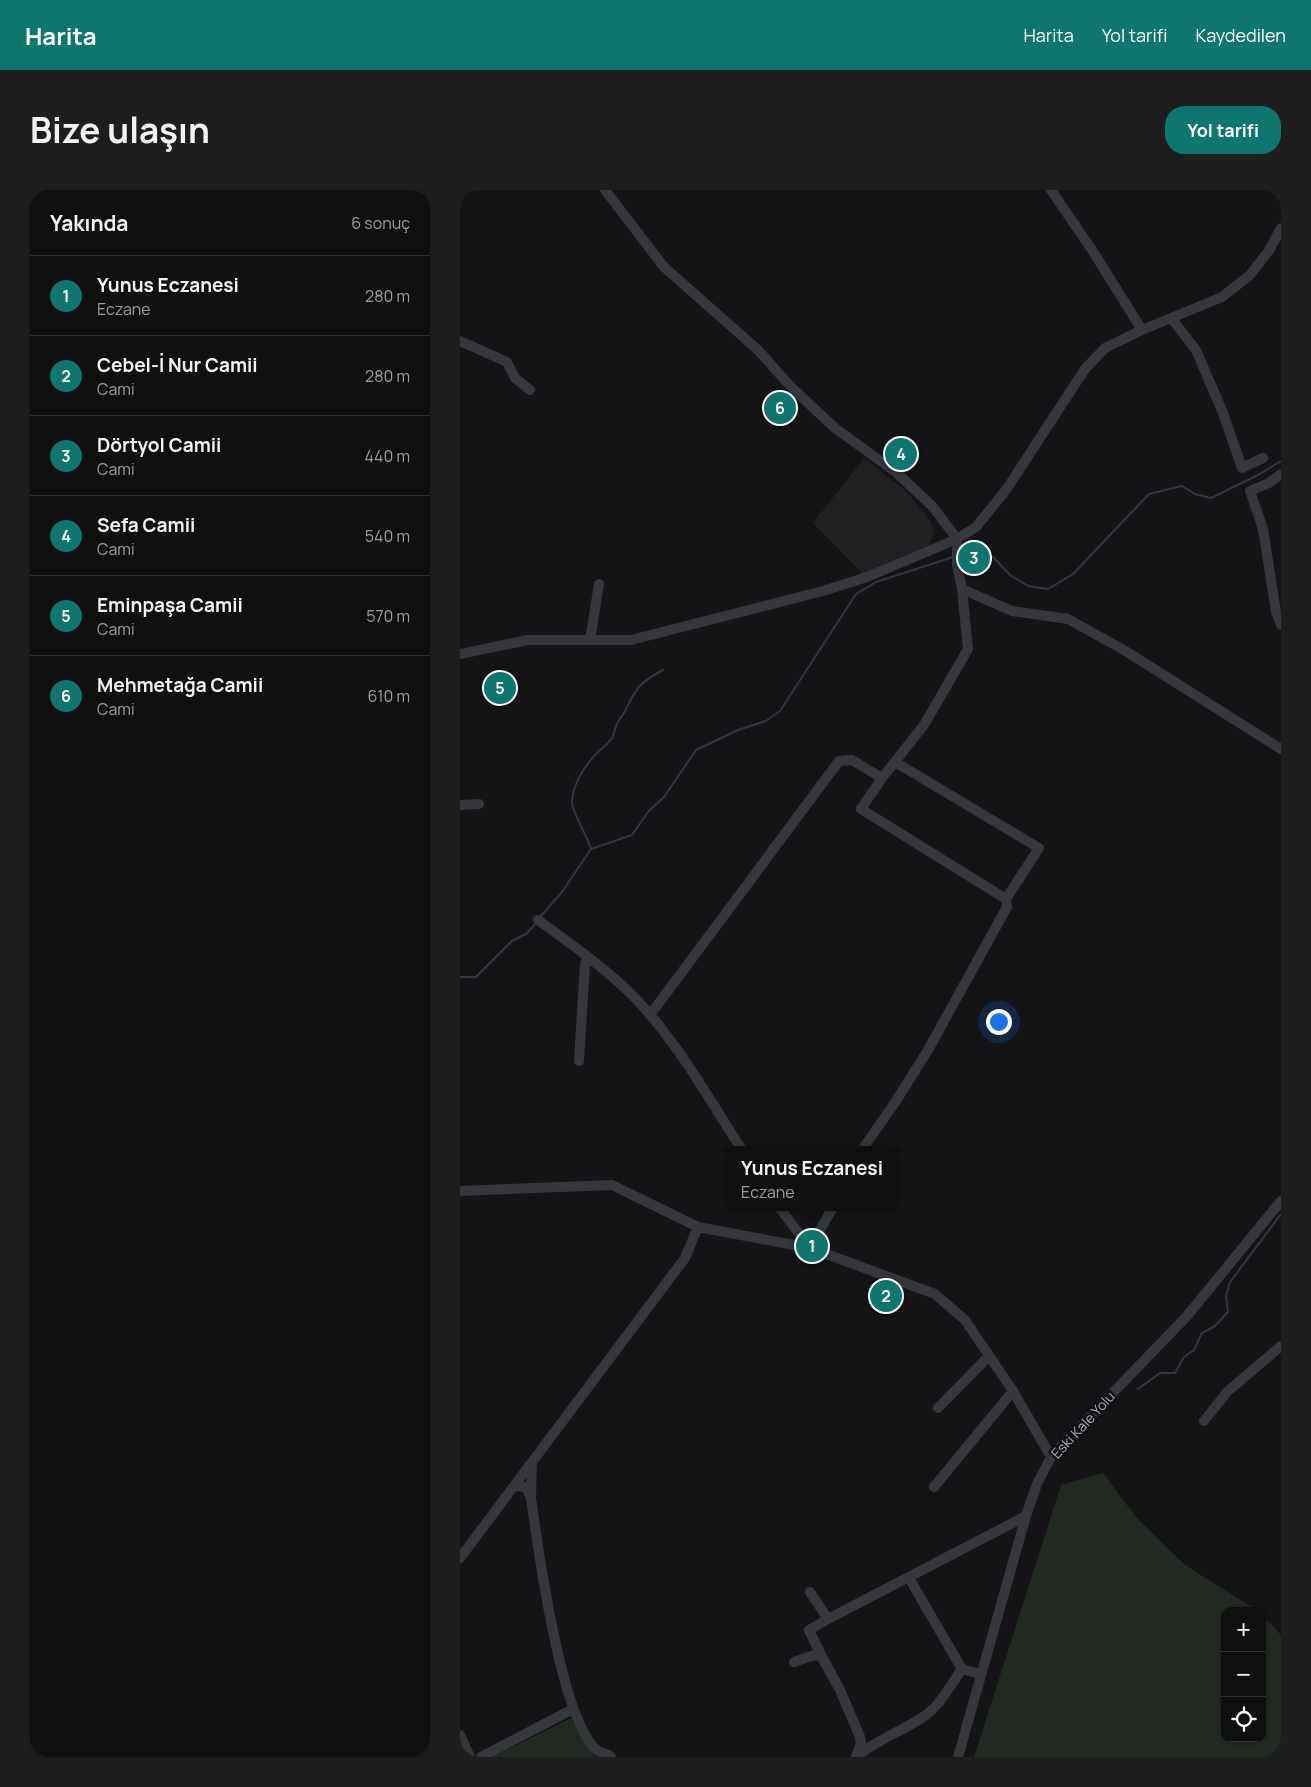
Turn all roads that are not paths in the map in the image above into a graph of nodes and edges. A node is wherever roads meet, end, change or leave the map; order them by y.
1 (605, 190) edge
2 (1051, 190) edge
3 (1281, 228) edge
4 (1172, 319) junction
5 (1142, 330) junction
6 (460, 341) edge
7 (530, 390) dead end
8 (1263, 458) dead end
9 (1281, 474) edge
10 (957, 543) junction
11 (599, 584) dead end
12 (962, 589) junction
13 (1281, 626) edge
14 (590, 640) junction
15 (460, 654) edge
16 (1281, 749) edge
17 (895, 762) junction
18 (882, 778) junction
19 (460, 804) edge
20 (479, 804) dead end
21 (1006, 899) junction
22 (538, 920) dead end
23 (588, 958) junction
24 (650, 1015) junction
25 (579, 1060) dead end
26 (739, 1146) edge
27 (865, 1146) edge
28 (460, 1191) edge
29 (1281, 1201) edge
30 (782, 1211) edge
31 (831, 1211) edge
32 (698, 1228) junction
33 (810, 1248) junction
34 (1281, 1346) edge
35 (989, 1356) junction
36 (1013, 1391) junction
37 (938, 1408) dead end
38 (1204, 1421) dead end
39 (1051, 1457) junction
40 (532, 1462) junction
41 (514, 1487) junction
42 (934, 1487) dead end
43 (531, 1498) junction
44 (1026, 1516) junction
45 (460, 1558) edge
46 (909, 1578) junction
47 (810, 1592) dead end
48 (828, 1619) junction
49 (822, 1657) junction
50 (794, 1662) dead end
51 (962, 1669) junction
52 (980, 1674) junction
53 (573, 1709) junction
54 (460, 1736) edge
55 (470, 1757) edge
56 (481, 1757) edge
57 (611, 1757) edge
58 (856, 1757) edge
59 (958, 1757) edge

1 - 10 street
2 - 5 street
3 - 4 street
4 - 5 street
4 - 8 street
5 - 10 street
6 - 7 street
9 - 13 street
10 - 12 street
10 - 14 street
11 - 14 street
12 - 16 street
12 - 17 street
14 - 15 street
17 - 18 street
17 - 21 street
18 - 21 street
18 - 24 street
19 - 20 street
21 - 27 street
22 - 23 street
23 - 24 street
23 - 25 street
24 - 26 street
28 - 32 street
29 - 39 street, Eski Kale Yolu
30 - 33 street
31 - 33 street
32 - 33 street
32 - 40 street
33 - 35 street
34 - 38 street
35 - 36 street
35 - 37 street
36 - 39 street
36 - 42 street
39 - 44 street, Eski Kale Yolu
40 - 41 street
40 - 43 street
41 - 43 street
41 - 45 street
43 - 53 street
44 - 46 street
44 - 52 street, Eski Kale Yolu
46 - 48 street
46 - 51 street
47 - 48 street
48 - 49 street
49 - 50 street
49 - 58 street
51 - 52 street
51 - 58 street
52 - 59 street, Eski Kale Yolu
53 - 56 street
53 - 57 street
54 - 55 street

